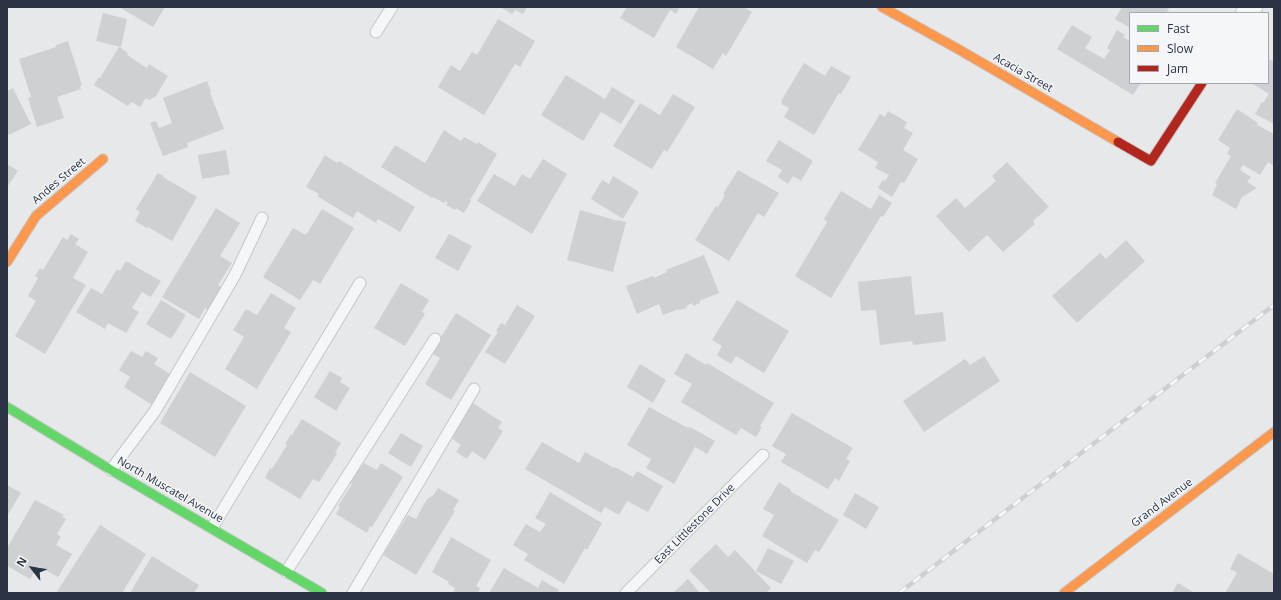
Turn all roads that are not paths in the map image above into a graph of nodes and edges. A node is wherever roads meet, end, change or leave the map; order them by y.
1 (392, 7) edge
2 (882, 7) edge
3 (376, 32) dead end
4 (1201, 84) edge
5 (103, 160) dead end
6 (262, 218) dead end
7 (7, 262) edge
8 (360, 283) dead end
9 (435, 339) dead end
10 (474, 389) dead end
11 (7, 407) edge
12 (1274, 432) edge
13 (763, 455) dead end
14 (111, 470) junction
15 (212, 528) junction
16 (286, 572) junction
17 (322, 593) edge
18 (353, 593) edge
19 (626, 593) edge
20 (1064, 593) edge

1 - 3 lane
2 - 4 street, Acacia Street
5 - 7 street, Andes Street
6 - 14 lane
8 - 15 lane
9 - 16 lane
10 - 18 lane
11 - 14 street, North Muscatel Avenue
12 - 20 street, Grand Avenue
13 - 19 lane, East Littlestone Drive
14 - 15 street, North Muscatel Avenue
15 - 16 street, North Muscatel Avenue
16 - 17 street, North Muscatel Avenue

